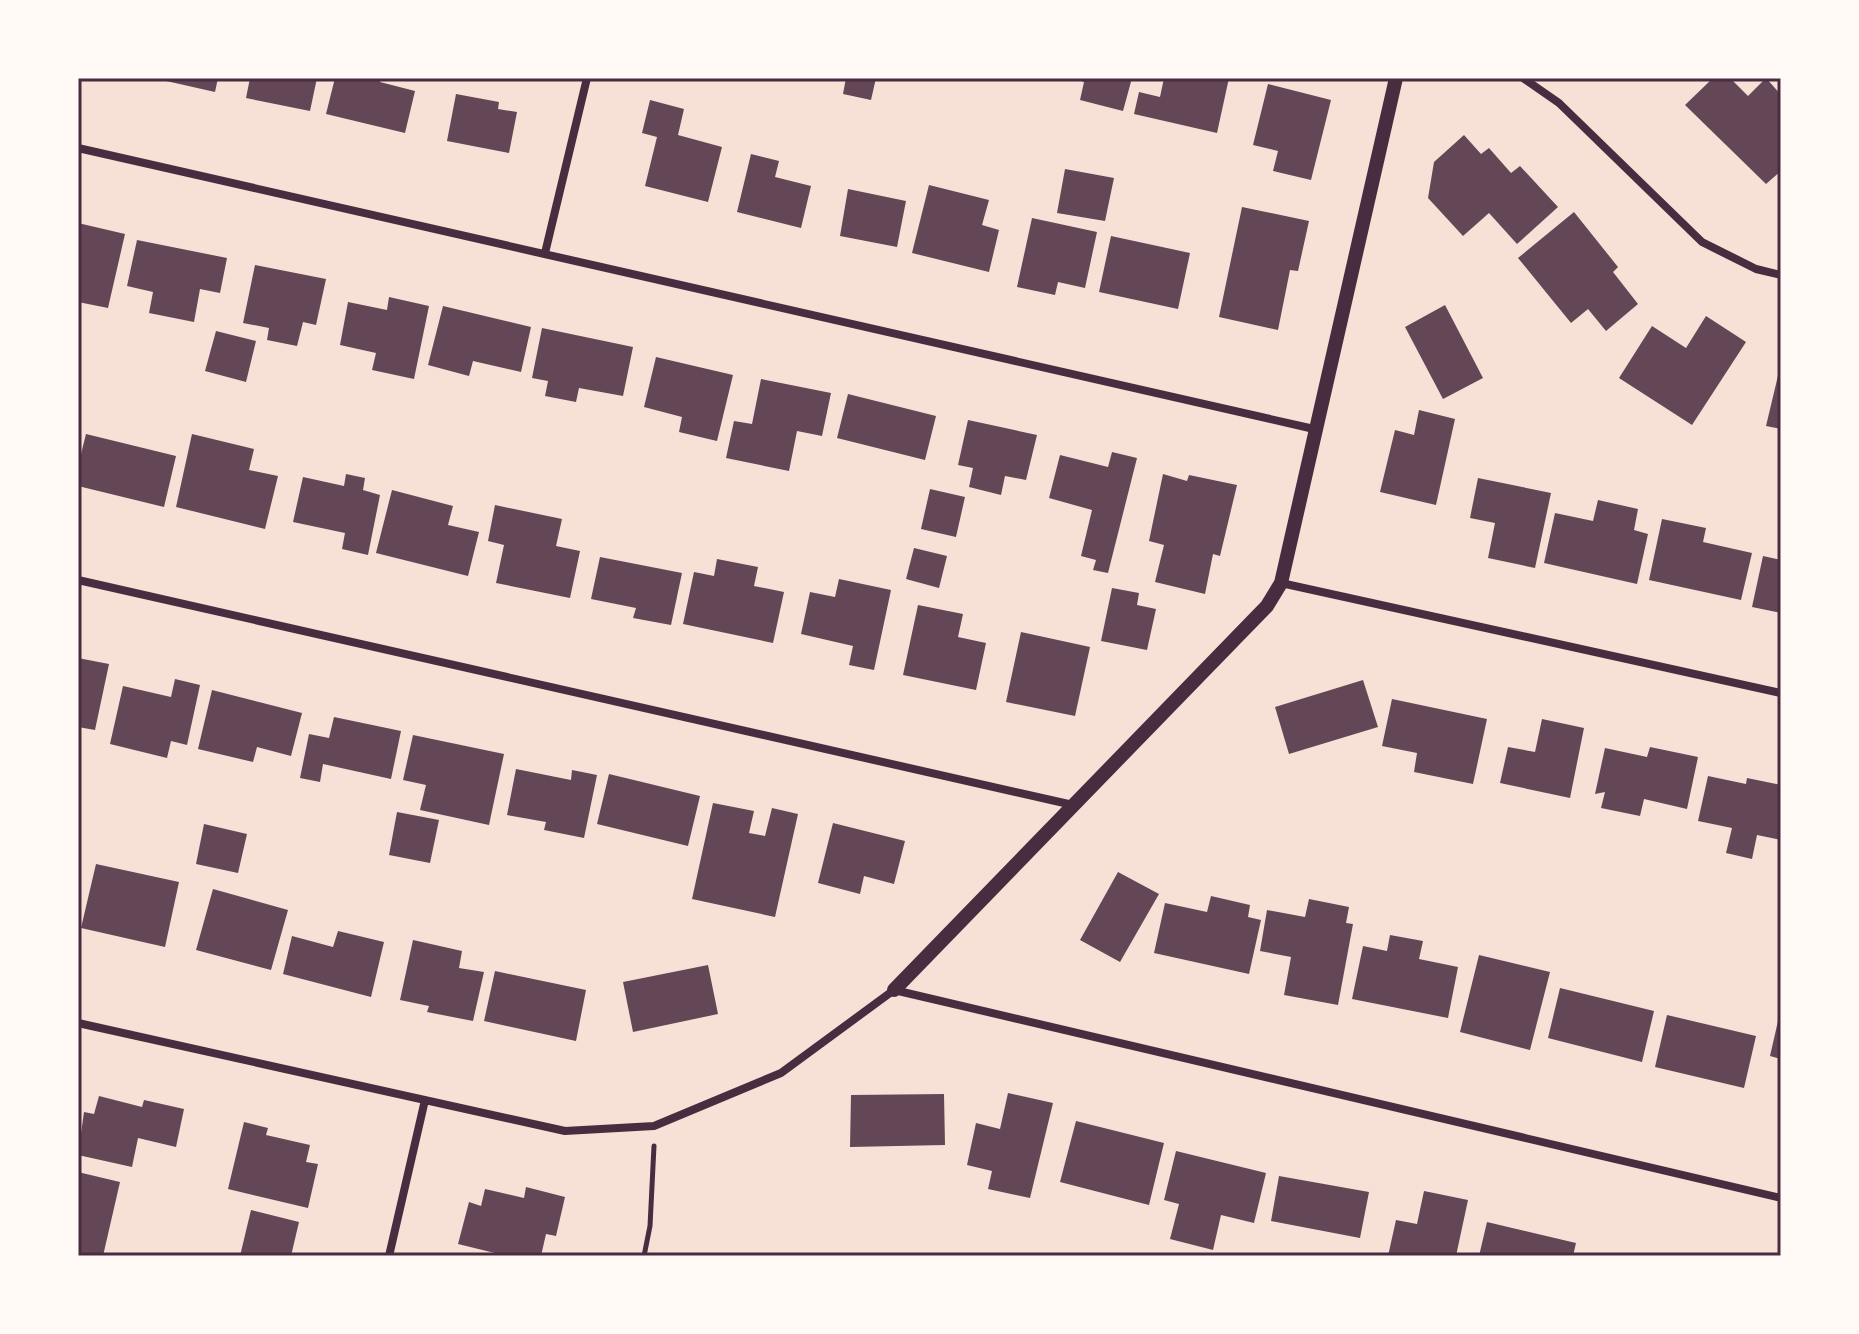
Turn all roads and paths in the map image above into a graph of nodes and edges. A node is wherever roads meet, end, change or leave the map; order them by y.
1 (587, 78) edge
2 (1396, 78) edge
3 (1523, 78) edge
4 (78, 148) edge
5 (545, 253) junction
6 (1781, 275) edge
7 (1314, 429) junction
8 (78, 580) edge
9 (1281, 583) junction
10 (1781, 693) edge
11 (1073, 805) junction
12 (894, 990) junction
13 (78, 1023) edge
14 (425, 1100) junction
15 (654, 1126) junction
16 (1781, 1198) edge
17 (389, 1256) edge
18 (644, 1256) edge

1 - 5 street
2 - 7 street
3 - 6 street
4 - 5 street
5 - 7 street
7 - 9 street
8 - 11 street
9 - 10 street
9 - 11 street
11 - 12 street
12 - 15 street
12 - 16 street
13 - 14 street
14 - 15 street
14 - 17 street
15 - 18 path

